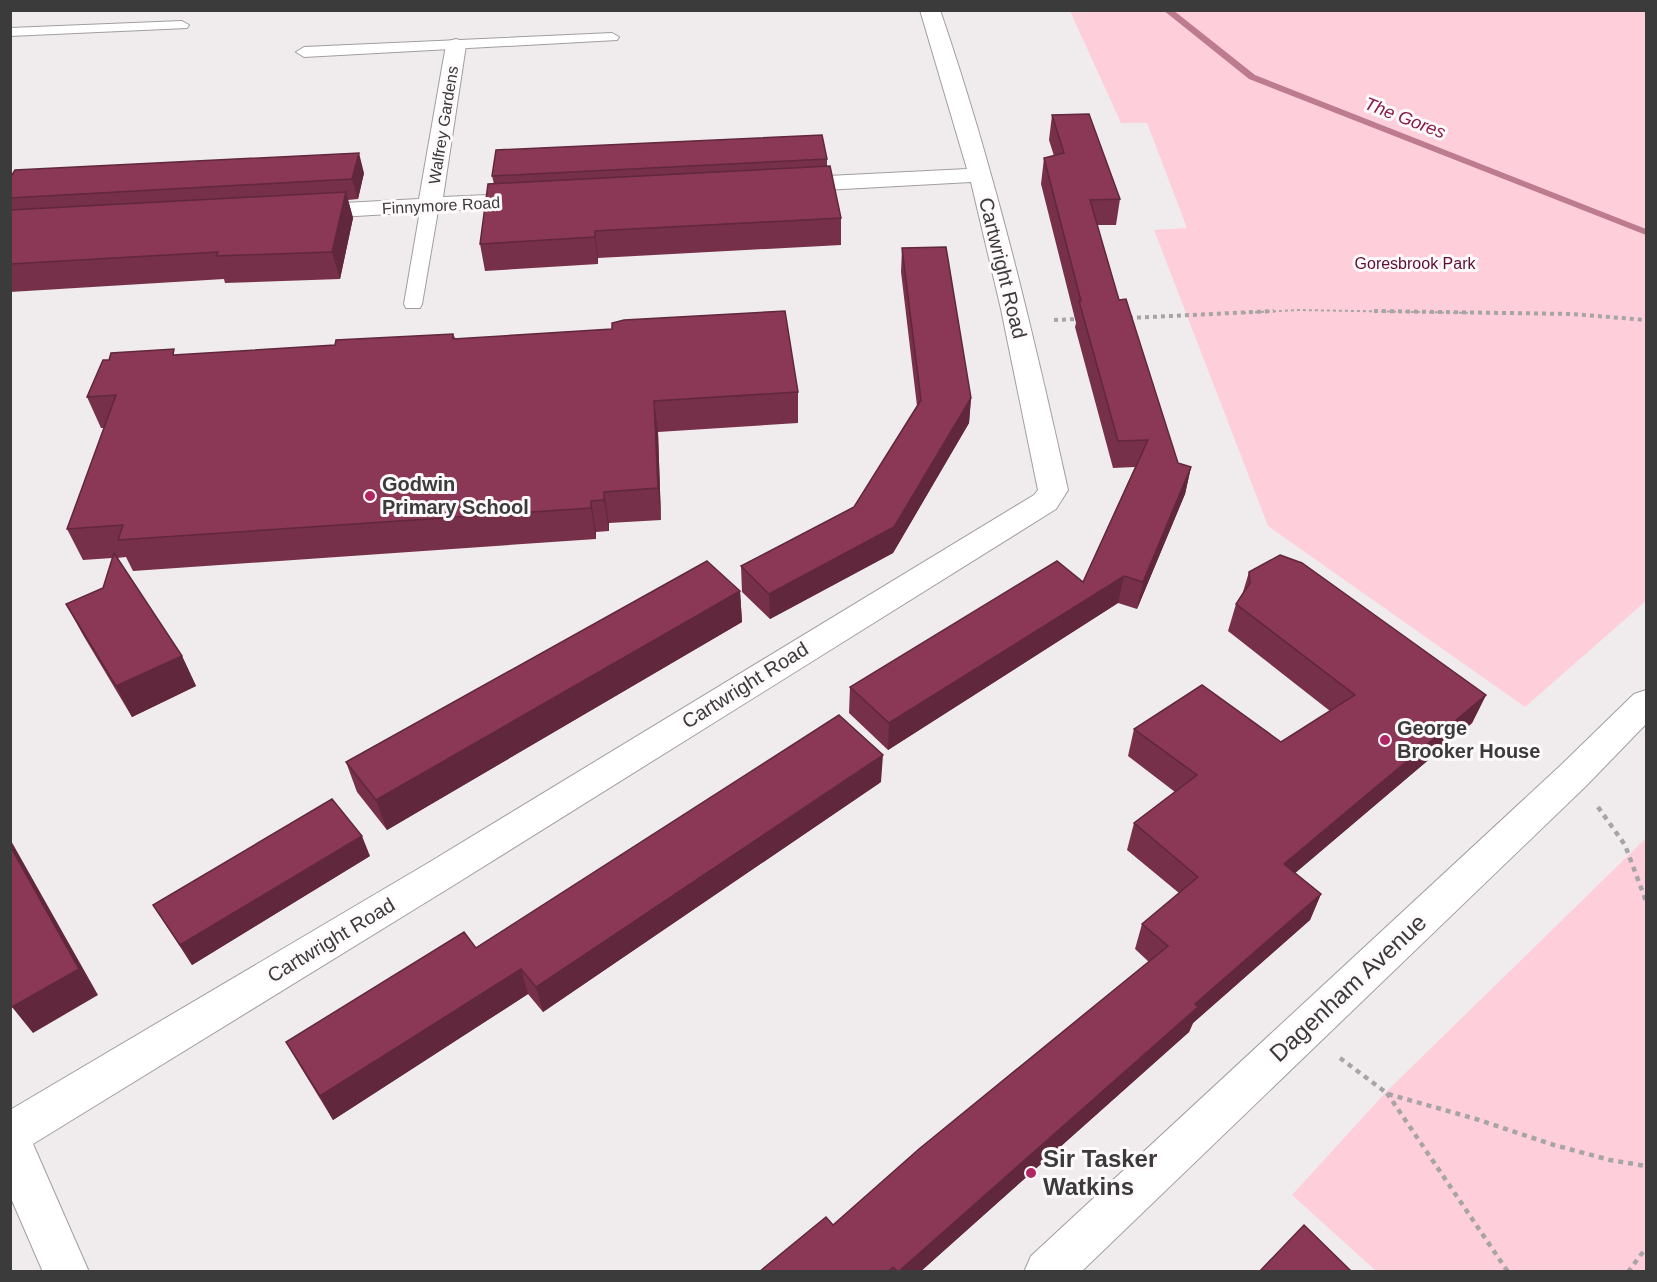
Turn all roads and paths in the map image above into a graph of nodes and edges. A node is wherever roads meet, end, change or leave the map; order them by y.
1 (930, 10) edge
2 (182, 25) dead end
3 (10, 32) edge
4 (612, 37) dead end
5 (456, 45) junction
6 (304, 52) dead end
7 (980, 175) junction
8 (765, 187) edge
9 (549, 199) edge
10 (430, 205) junction
11 (286, 213) edge
12 (413, 304) dead end
13 (1120, 318) edge
14 (1086, 319) edge
15 (1647, 320) edge
16 (1017, 321) junction
17 (1647, 703) edge
18 (1576, 773) junction
19 (1647, 901) edge
20 (1303, 1030) junction
21 (1387, 1093) junction
22 (10, 1134) edge
23 (10, 1143) edge
24 (1647, 1166) edge
25 (1647, 1248) edge
26 (66, 1272) edge
27 (1047, 1272) edge
28 (1508, 1272) edge
29 (1628, 1272) edge

1 - 7 street, Cartwright Road
2 - 3 lane
4 - 5 lane
5 - 6 lane
5 - 10 street, Walfrey Gardens
7 - 8 street
7 - 16 street, Cartwright Road
9 - 10 street, Finnymore Road
10 - 11 street, Finnymore Road
10 - 12 lane
13 - 15 path
14 - 16 path
16 - 22 street, Cartwright Road
17 - 18 street, Dagenham Avenue
18 - 19 path
18 - 20 street, Dagenham Avenue
20 - 21 path
20 - 27 street, Dagenham Avenue
21 - 24 path
21 - 28 path
23 - 26 street
25 - 29 path

